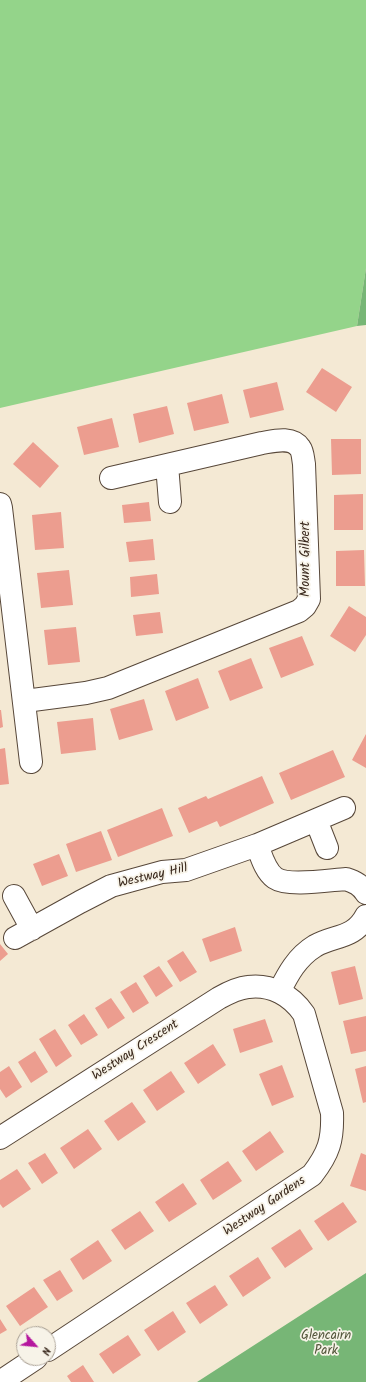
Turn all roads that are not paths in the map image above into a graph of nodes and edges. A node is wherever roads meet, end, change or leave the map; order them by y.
1 (166, 465) junction
2 (111, 478) dead end
3 (170, 502) dead end
4 (0, 504) edge
5 (25, 701) junction
6 (31, 762) dead end
7 (344, 808) dead end
8 (316, 820) junction
9 (257, 845) junction
10 (327, 848) dead end
11 (366, 893) edge
12 (14, 896) dead end
13 (366, 916) edge
14 (280, 992) junction
15 (0, 1138) edge
16 (56, 1345) edge
17 (24, 1366) edge
18 (0, 1382) edge

1 - 2 street, Mount Gilbert
1 - 3 street
1 - 5 street, Mount Gilbert
4 - 5 street
5 - 6 street
7 - 8 street, Westway Hill
8 - 9 street, Westway Hill
8 - 10 street
9 - 11 street
9 - 12 street, Westway Hill
13 - 14 street
14 - 15 street, Westway Crescent
14 - 16 street, Westway Gardens
17 - 18 street

